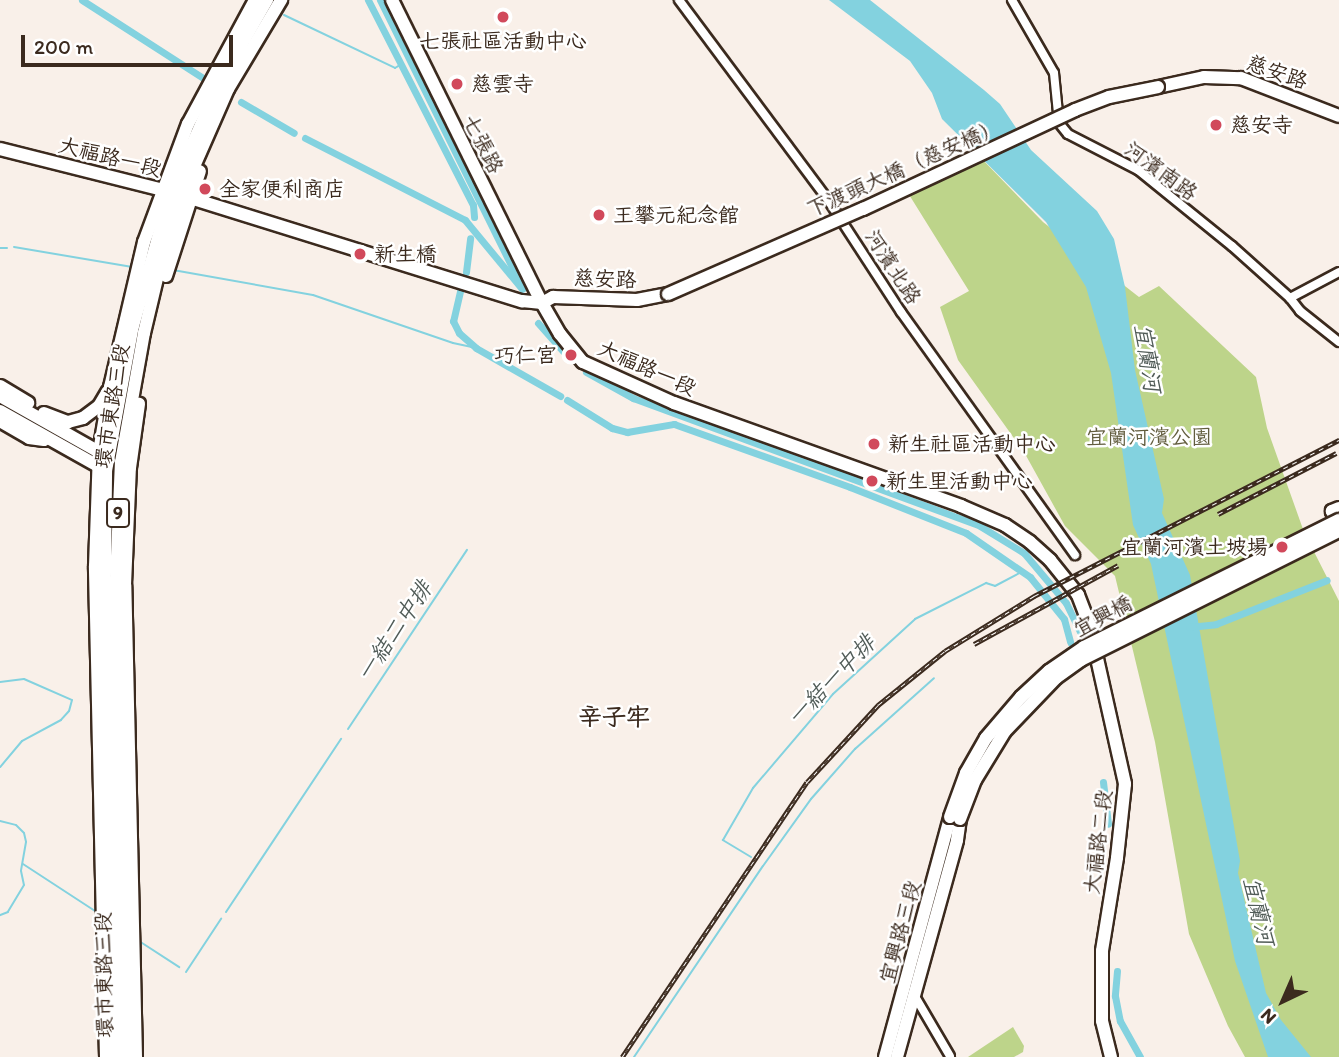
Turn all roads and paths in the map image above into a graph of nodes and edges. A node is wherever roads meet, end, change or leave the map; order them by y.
1 (254, 0) edge
2 (267, 0) edge
3 (281, 0) edge
4 (289, 0) edge
5 (392, 0) edge
6 (679, 0) edge
7 (1012, 0) edge
8 (1158, 87) joint
9 (1339, 116) edge
10 (0, 149) edge
11 (176, 194) junction
12 (1339, 272) edge
13 (668, 294) joint
14 (1290, 298) junction
15 (542, 303) junction
16 (131, 333) junction
17 (1339, 342) edge
18 (114, 370) junction
19 (0, 386) edge
20 (110, 387) junction
21 (0, 396) edge
22 (0, 411) edge
23 (0, 421) edge
24 (68, 422) junction
25 (54, 427) junction
26 (49, 440) junction
27 (112, 465) junction
28 (1339, 508) edge
29 (1339, 522) edge
30 (1339, 531) edge
31 (1075, 555) dead end
32 (1092, 633) joint
33 (955, 818) junction
34 (910, 991) junction
35 (950, 1056) edge
36 (106, 1057) edge
37 (115, 1057) edge
38 (126, 1057) edge
39 (136, 1057) edge
40 (885, 1057) edge
41 (897, 1057) edge
42 (1111, 1057) edge

1 - 11 main road, 環市東路三段 / 9
2 - 11 main road, 環市東路三段 / 9
3 - 11 main road, 環市東路三段 / 9
4 - 11 main road, 環市東路三段 / 9
5 - 15 main road, 七張路
6 - 31 street, 河濱北路
7 - 14 street, 河濱南路
8 - 9 main road, 慈安路
8 - 13 main road, 下渡頭大橋（慈安橋）, bridge
10 - 11 main road, 大福路一段
11 - 15 main road, 大福路一段
11 - 16 main road, 環市東路三段 / 9
11 - 18 main road, 環市東路三段 / 9
11 - 27 main road, 環市東路三段 / 9
12 - 14 street
13 - 15 main road, 慈安路
14 - 17 street, 河濱南路
15 - 32 main road, 大福路一段
16 - 18 main road
16 - 27 main road, 環市東路三段 / 9
18 - 20 main road, 環市東路三段 / 9
19 - 24 main road
20 - 24 main road
20 - 27 main road, 環市東路三段 / 9
21 - 25 main road
22 - 26 main road
23 - 26 main road
24 - 25 main road
25 - 27 main road
26 - 27 main road
27 - 36 main road, 環市東路三段 / 9
27 - 37 main road, 環市東路三段 / 9
27 - 38 main road, 環市東路三段 / 9
27 - 39 main road, 環市東路三段 / 9
28 - 29 main road
29 - 33 main road, 宜興橋, bridge
30 - 33 main road, 宜興橋, bridge
32 - 42 main road, 大福路二段
33 - 34 main road, 宜興路三段
34 - 35 street
34 - 40 main road, 宜興路三段
34 - 41 main road, 宜興路三段

